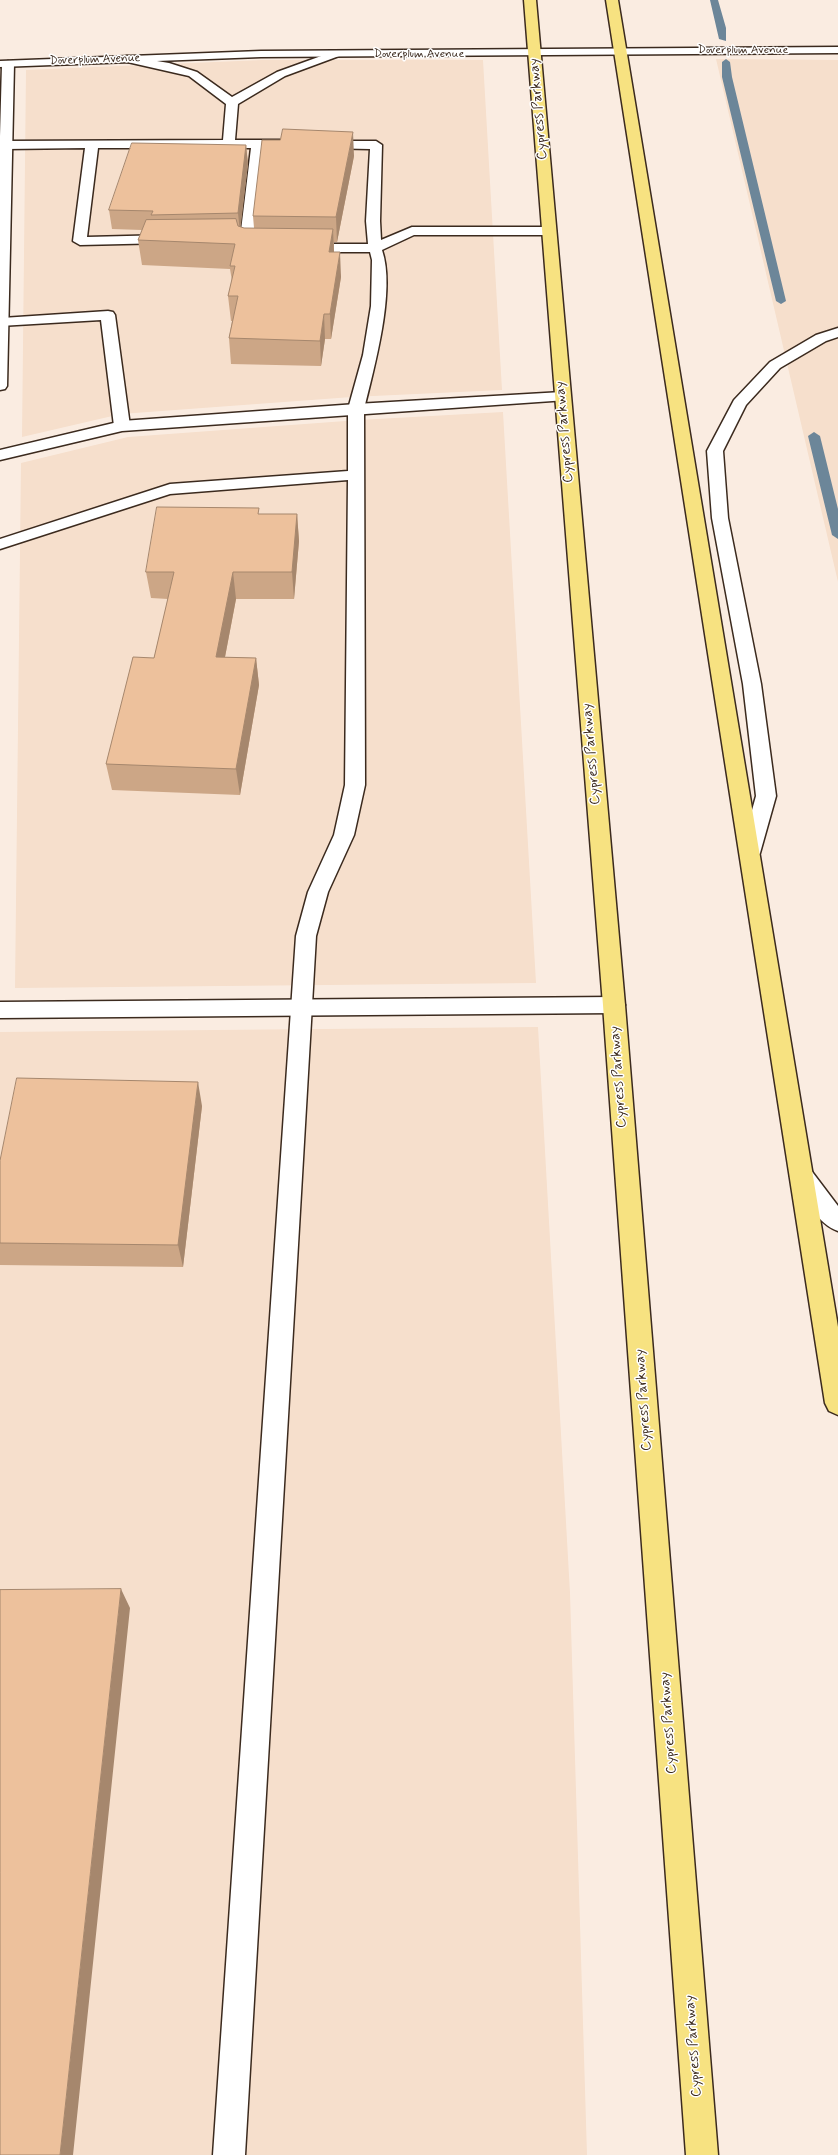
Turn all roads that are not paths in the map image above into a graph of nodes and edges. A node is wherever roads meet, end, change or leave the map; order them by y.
1 (530, 0) edge
2 (612, 0) edge
3 (838, 50) edge
4 (620, 51) junction
5 (535, 53) junction
6 (335, 54) junction
7 (127, 59) junction
8 (4, 64) edge
9 (232, 103) junction
10 (4, 139) edge
11 (92, 144) junction
12 (229, 144) junction
13 (258, 144) junction
14 (549, 231) junction
15 (232, 238) edge
16 (247, 238) junction
17 (184, 239) edge
18 (2, 240) edge
19 (269, 248) edge
20 (292, 248) edge
21 (375, 248) junction
22 (2, 322) junction
23 (838, 332) edge
24 (0, 386) edge
25 (562, 398) junction
26 (356, 408) junction
27 (122, 426) junction
28 (0, 455) edge
29 (357, 475) junction
30 (0, 544) edge
31 (750, 853) junction
32 (614, 1005) junction
33 (300, 1007) junction
34 (0, 1010) edge
35 (802, 1176) junction
36 (838, 1221) edge
37 (838, 1403) edge
38 (229, 2155) edge
39 (702, 2155) edge

1 - 5 main road, Cypress Parkway
2 - 4 main road
3 - 4 street, Doverplum Avenue
4 - 5 street, Doverplum Avenue
4 - 31 main road
5 - 6 street, Doverplum Avenue
5 - 14 main road, Cypress Parkway
6 - 7 street, Doverplum Avenue
6 - 9 street
7 - 8 street, Doverplum Avenue
7 - 9 street
8 - 10 street
9 - 12 street
10 - 11 street
10 - 18 street
11 - 12 street
11 - 17 street
12 - 13 street
13 - 16 street
13 - 21 street
14 - 21 street
14 - 25 main road, Cypress Parkway
15 - 16 street
16 - 19 street
18 - 22 street
20 - 21 street
21 - 26 street
22 - 24 street
22 - 27 street
23 - 31 street
25 - 26 street
25 - 32 main road, Cypress Parkway
26 - 27 street
26 - 29 street
27 - 28 street
29 - 30 street
29 - 33 street
31 - 35 main road
32 - 33 street
32 - 39 main road, Cypress Parkway
33 - 34 street
33 - 38 street
35 - 36 street
35 - 37 main road

